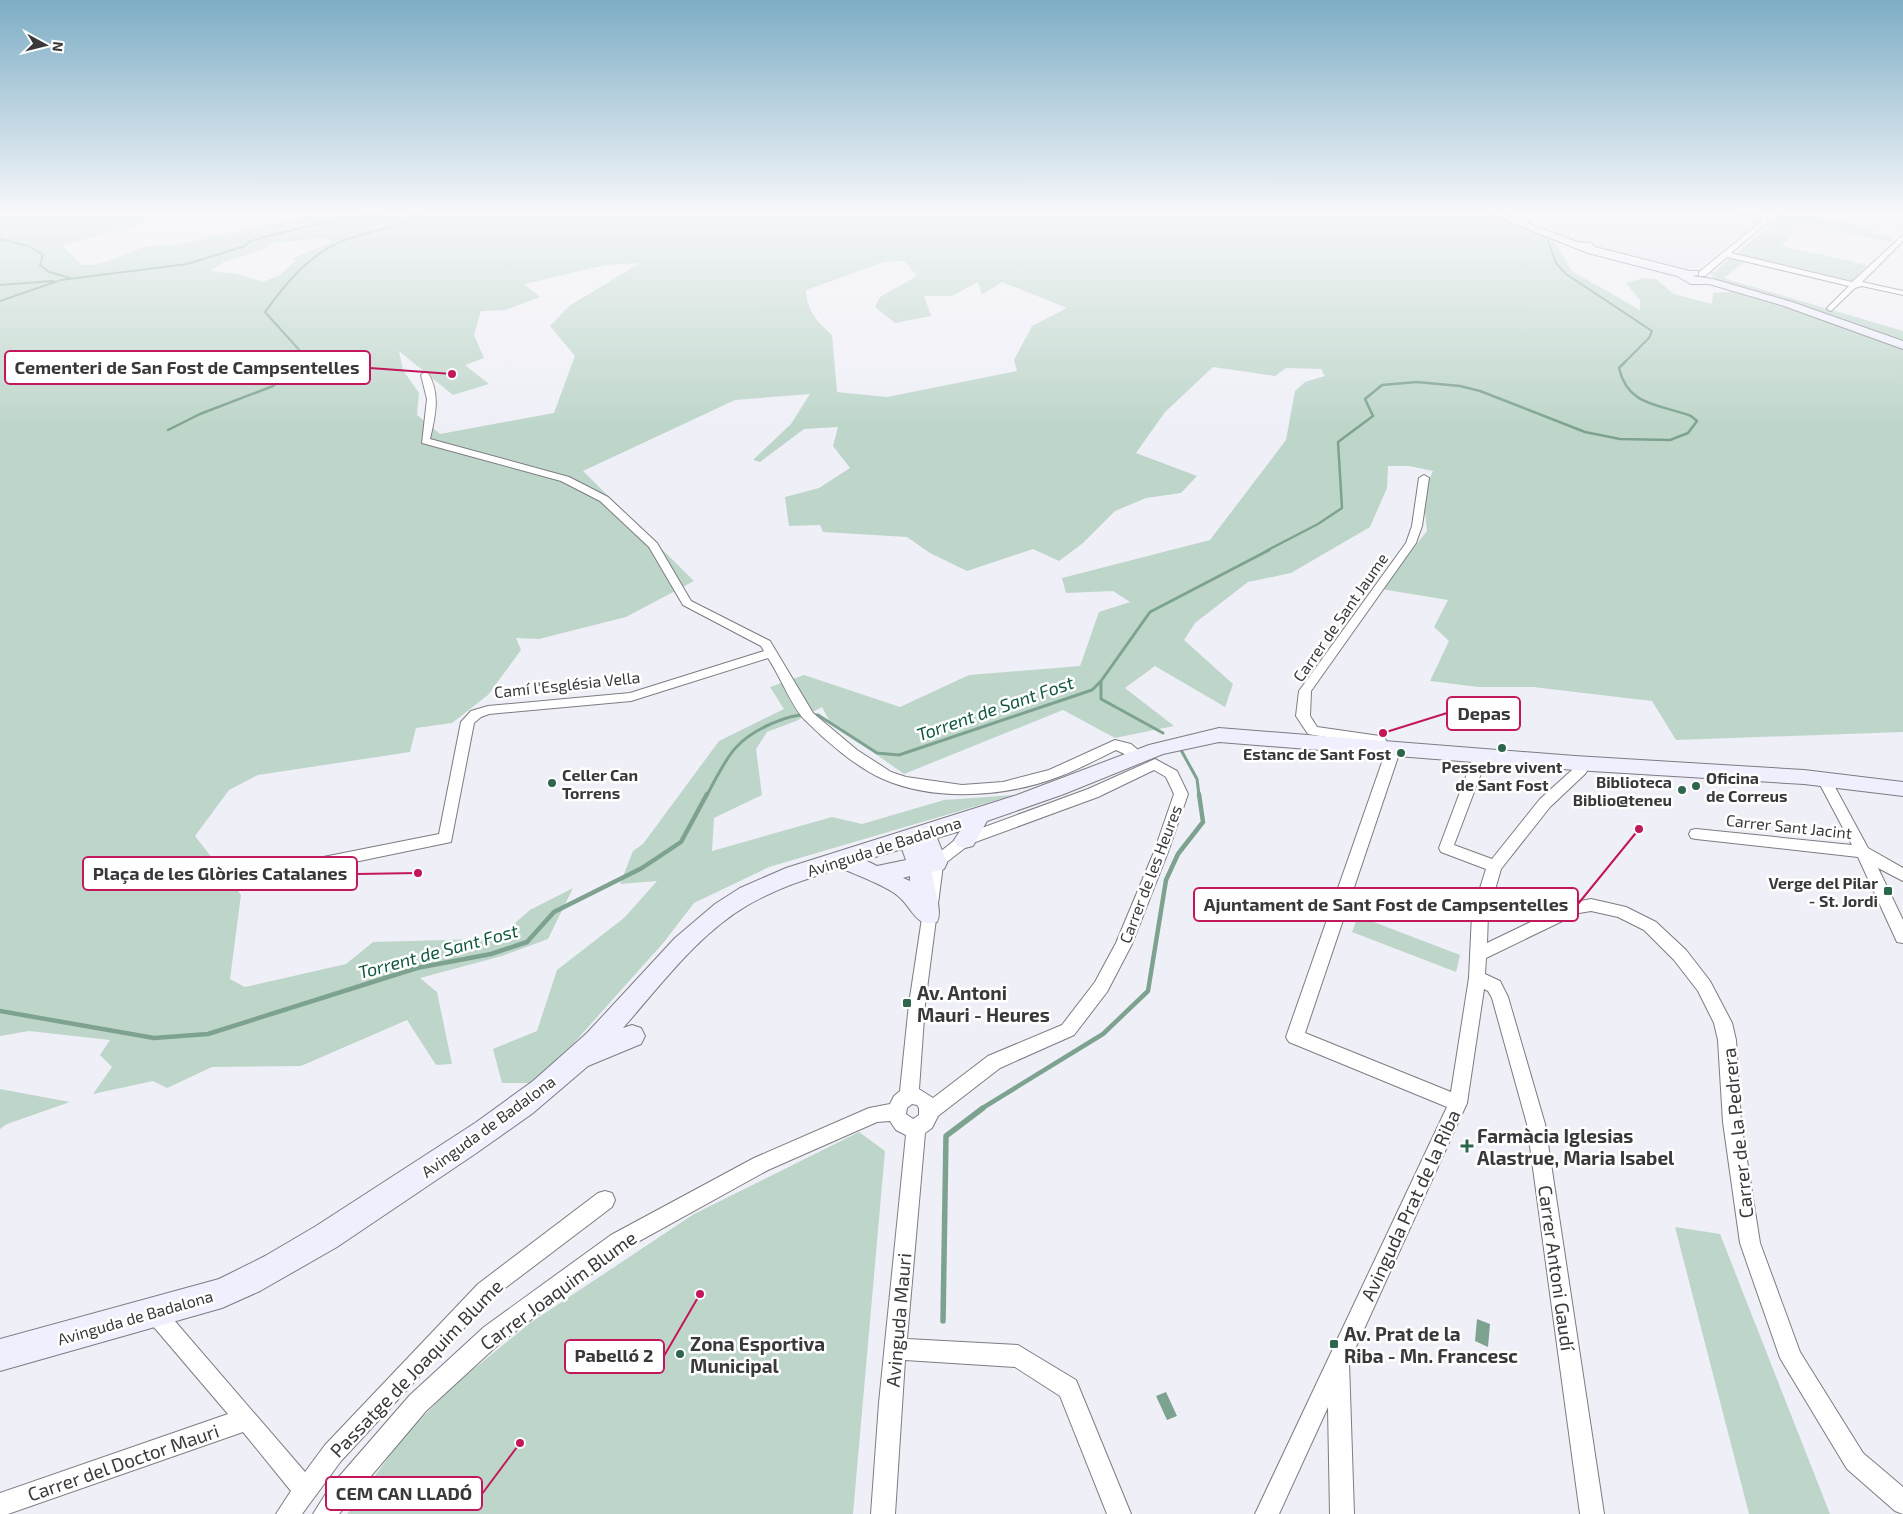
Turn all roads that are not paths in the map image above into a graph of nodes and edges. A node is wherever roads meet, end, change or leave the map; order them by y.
1 (1855, 285) edge
2 (1730, 286) edge
3 (1857, 286) edge
4 (1859, 286) edge
5 (1903, 293) edge
6 (1903, 298) edge
7 (1831, 309) dead end
8 (1903, 345) edge
9 (425, 375) dead end
10 (1424, 478) dead end
11 (771, 653) junction
12 (1388, 748) junction
13 (1137, 755) junction
14 (1481, 755) junction
15 (1576, 763) junction
16 (1824, 779) junction
17 (1903, 789) edge
18 (981, 814) junction
19 (1696, 834) dead end
20 (916, 835) junction
21 (965, 840) junction
22 (1863, 852) junction
23 (842, 859) junction
24 (928, 865) junction
25 (1495, 866) junction
26 (877, 874) junction
27 (1903, 875) edge
28 (258, 876) dead end
29 (929, 916) junction
30 (1903, 937) edge
31 (1480, 952) junction
32 (1477, 978) junction
33 (632, 1036) dead end
34 (578, 1058) junction
35 (902, 1104) junction
36 (1458, 1104) junction
37 (923, 1119) junction
38 (605, 1200) dead end
39 (154, 1312) junction
40 (896, 1349) junction
41 (0, 1355) edge
42 (1338, 1358) junction
43 (247, 1419) junction
44 (306, 1491) junction
45 (1903, 1503) edge
46 (0, 1505) edge
47 (288, 1514) edge
48 (325, 1514) edge
49 (883, 1514) edge
50 (1119, 1514) edge
51 (1268, 1514) edge
52 (1342, 1514) edge
53 (1592, 1514) edge

1 - 7 street
2 - 8 street
3 - 6 street
4 - 5 street
9 - 11 street
10 - 12 street, Carrer de Sant Jaume
11 - 13 street
11 - 28 street, Camí l'Església Vella
12 - 13 street, Avinguda de Badalona
12 - 14 street, Avinguda de Badalona
12 - 36 street
13 - 18 street, Avinguda de Badalona
14 - 15 street, Avinguda de Badalona
14 - 25 street
15 - 16 street, Avinguda de Badalona
15 - 25 street, Avinguda Prat de la Riba
16 - 17 street, Avinguda de Badalona
16 - 22 street
18 - 20 street, Avinguda de Badalona
18 - 21 street
19 - 22 street, Carrer Sant Jacint
20 - 23 street, Avinguda de Badalona
20 - 24 street
21 - 24 street, Carrer de les Heures
21 - 37 street, Carrer de les Heures
22 - 27 street, Carrer Sant Jacint
22 - 30 street
23 - 26 street
23 - 34 street, Avinguda de Badalona
24 - 26 street
24 - 29 street
25 - 31 street, Avinguda Prat de la Riba
26 - 29 street
29 - 35 street
31 - 32 street, Avinguda Prat de la Riba
31 - 45 street, Carrer de la Pedrera
32 - 36 street, Avinguda Prat de la Riba
32 - 53 street, Carrer Antoni Gaudí
33 - 34 street
34 - 39 street, Avinguda de Badalona
35 - 37 street
35 - 37 street
35 - 48 street, Carrer Joaquim Blume
36 - 42 street, Avinguda Prat de la Riba
37 - 40 street, Avinguda Mauri
38 - 44 street, Passatge de Joaquim Blume
39 - 41 street, Avinguda de Badalona
39 - 43 street, Carrer del Doctor Mauri
40 - 49 street, Avinguda Mauri
40 - 50 street
42 - 51 street, Avinguda Prat de la Riba
42 - 52 street
43 - 44 street, Carrer del Doctor Mauri
43 - 46 street, Carrer del Doctor Mauri
44 - 47 street, Passatge de Joaquim Blume

